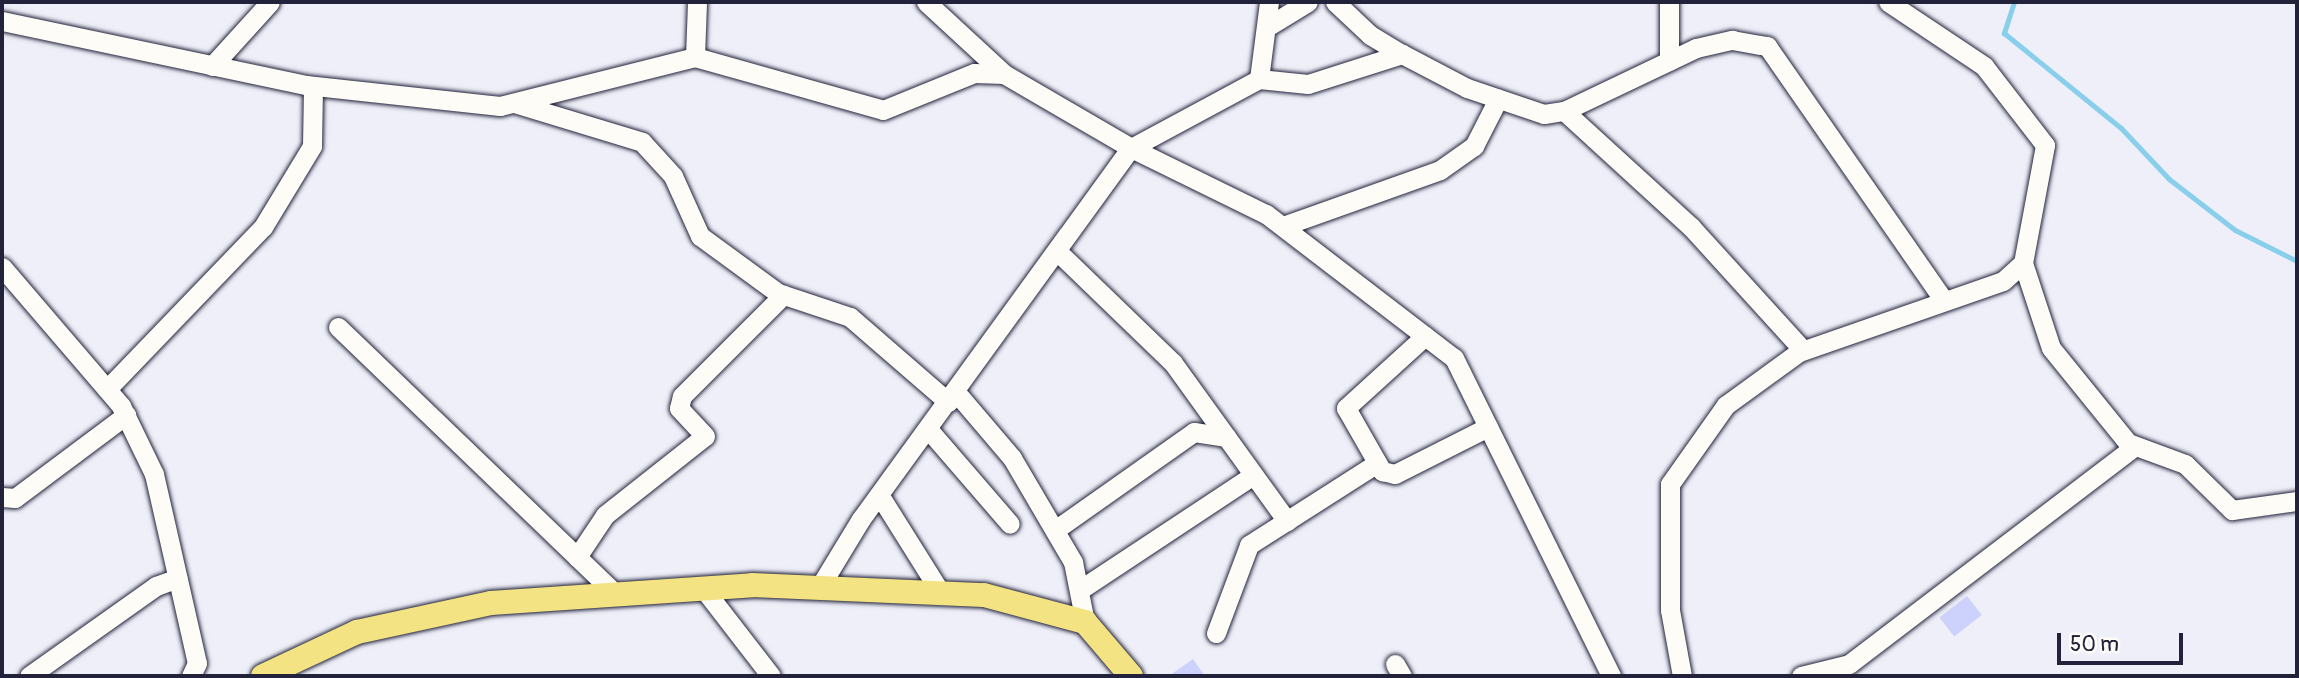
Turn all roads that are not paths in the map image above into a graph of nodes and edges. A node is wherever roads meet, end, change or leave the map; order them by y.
1 (270, 2) edge
2 (697, 2) edge
3 (926, 2) edge
4 (1269, 2) edge
5 (1308, 2) edge
6 (1335, 2) edge
7 (1669, 2) edge
8 (1888, 2) edge
9 (2, 21) edge
10 (1269, 25) junction
11 (1402, 54) junction
12 (695, 57) junction
13 (1668, 61) junction
14 (212, 66) junction
15 (1004, 74) junction
16 (1259, 79) junction
17 (313, 86) junction
18 (1498, 99) junction
19 (513, 103) junction
20 (1564, 111) junction
21 (1130, 148) junction
22 (1283, 226) junction
23 (1057, 251) junction
24 (2023, 263) junction
25 (2, 267) edge
26 (783, 295) junction
27 (1944, 301) junction
28 (338, 327) dead end
29 (1425, 336) junction
30 (1803, 351) junction
31 (107, 389) junction
32 (952, 396) junction
33 (126, 415) junction
34 (1488, 427) junction
35 (928, 429) junction
36 (1227, 437) junction
37 (2134, 447) junction
38 (1377, 463) junction
39 (1253, 475) junction
40 (2, 496) edge
41 (880, 496) junction
42 (2297, 500) edge
43 (1287, 521) junction
44 (1010, 524) dead end
45 (1055, 530) junction
46 (577, 557) junction
47 (178, 578) junction
48 (703, 588) junction
49 (818, 588) junction
50 (1081, 589) junction
51 (939, 590) junction
52 (615, 594) junction
53 (1085, 622) junction
54 (1216, 633) dead end
55 (29, 676) edge
56 (191, 676) edge
57 (263, 676) edge
58 (771, 676) edge
59 (1131, 676) edge
60 (1611, 676) edge
61 (1682, 676) edge
62 (1801, 676) edge

1 - 14 street
2 - 12 street
3 - 15 street
4 - 10 street
5 - 10 street
6 - 11 street
7 - 13 street
8 - 24 street
9 - 14 street
10 - 16 street
11 - 16 street
11 - 18 street
12 - 15 street
12 - 19 street
13 - 20 street
13 - 27 street
14 - 17 street
15 - 21 street
16 - 21 street
17 - 19 street
17 - 31 street
18 - 20 street
18 - 22 street
19 - 26 street
20 - 30 street
21 - 22 street
21 - 23 street
22 - 29 street
23 - 32 street
23 - 36 street
24 - 27 street
24 - 37 street
25 - 31 street
26 - 32 street
26 - 46 street
27 - 30 street
28 - 46 street
29 - 34 street
29 - 38 street
30 - 61 street
31 - 33 street
32 - 35 street
32 - 45 street
33 - 40 street
33 - 47 street
34 - 38 street
34 - 60 street
35 - 41 street
35 - 44 street
36 - 39 street
36 - 45 street
37 - 42 street
37 - 62 street
38 - 43 street
39 - 43 street
39 - 50 street
41 - 49 street
41 - 51 street
43 - 54 street
45 - 50 street
46 - 52 street
47 - 55 street
47 - 56 street
48 - 49 main road
48 - 52 main road
48 - 58 street
49 - 51 main road
50 - 53 street
51 - 53 main road
52 - 57 main road
53 - 59 main road

